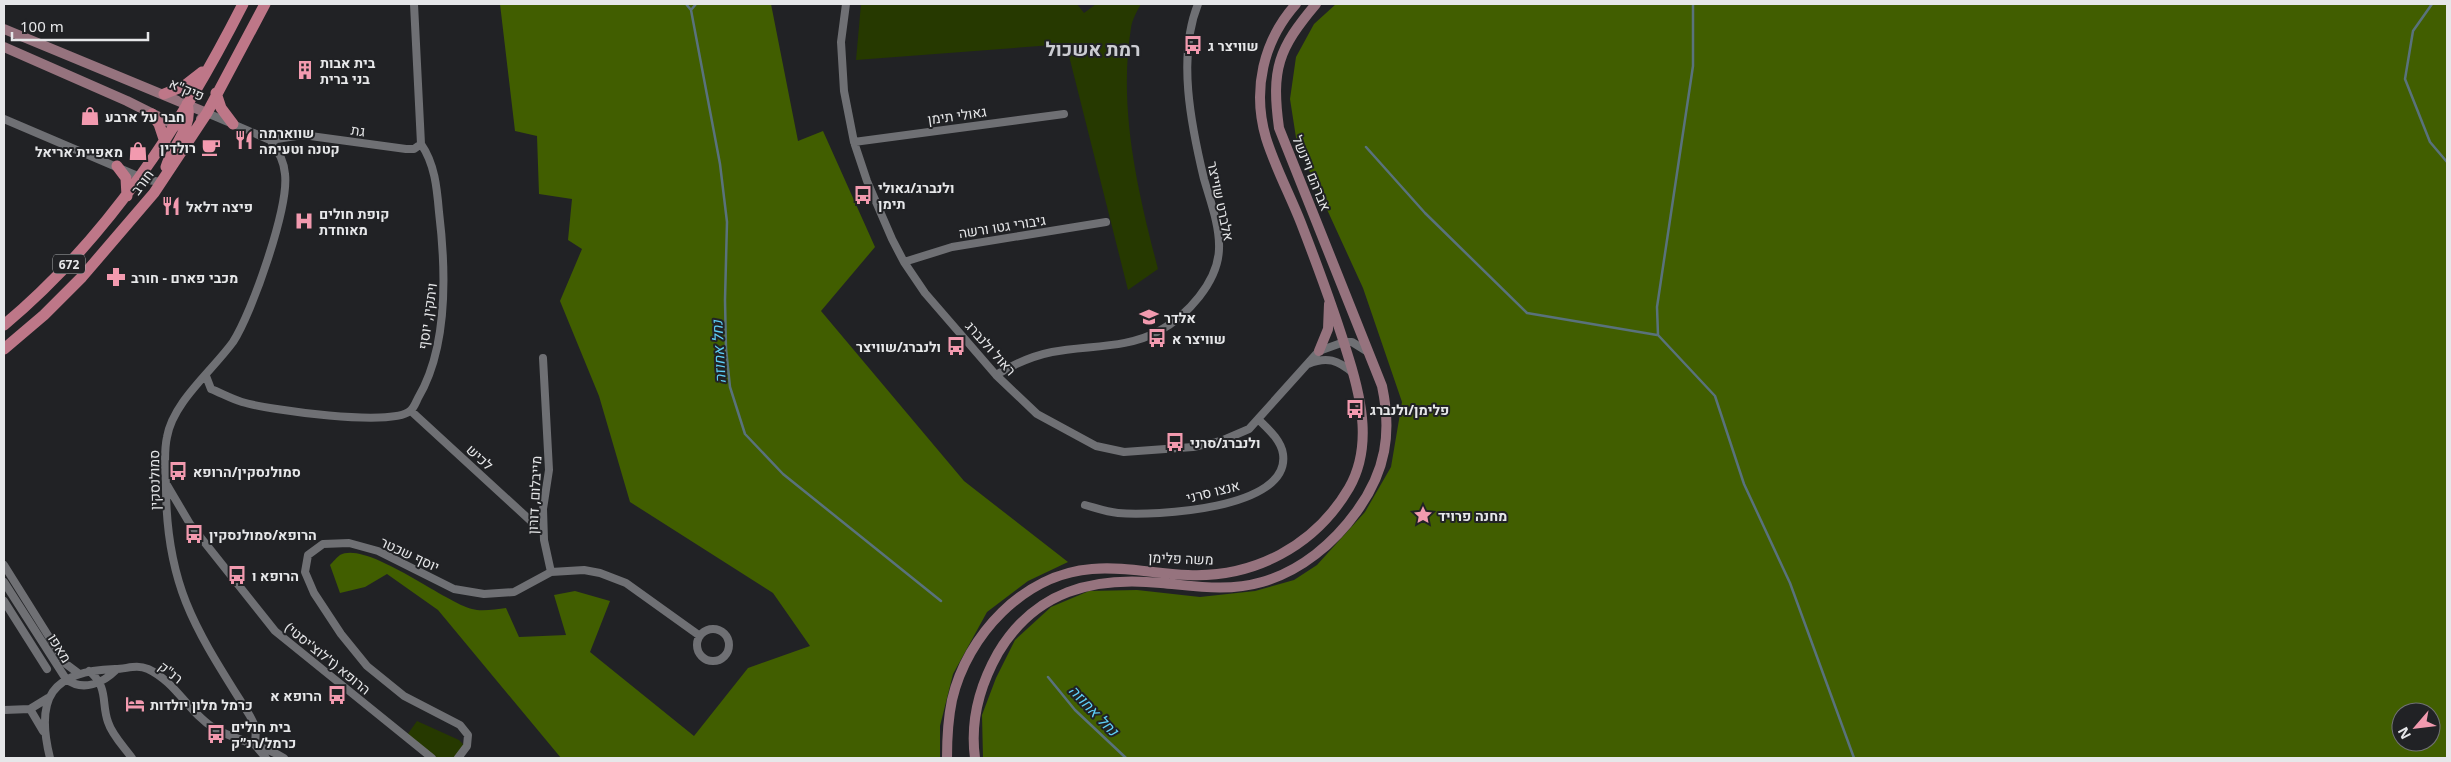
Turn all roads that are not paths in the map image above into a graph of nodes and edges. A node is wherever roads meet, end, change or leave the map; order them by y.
1 (243, 4) edge
2 (265, 4) edge
3 (271, 4) edge
4 (414, 4) edge
5 (846, 4) edge
6 (1198, 4) edge
7 (1296, 4) edge
8 (1316, 4) edge
9 (4, 29) edge
10 (250, 31) junction
11 (4, 47) edge
12 (211, 62) junction
13 (216, 93) junction
14 (164, 94) junction
15 (187, 104) junction
16 (207, 113) junction
17 (152, 114) junction
18 (1064, 114) dead end
19 (4, 119) edge
20 (233, 124) junction
21 (174, 125) junction
22 (187, 126) junction
23 (270, 140) junction
24 (165, 142) junction
25 (854, 142) junction
26 (421, 144) junction
27 (117, 166) junction
28 (141, 177) junction
29 (162, 182) junction
30 (126, 196) junction
31 (1106, 222) dead end
32 (904, 262) junction
33 (1329, 298) junction
34 (4, 325) edge
35 (1344, 342) junction
36 (4, 349) edge
37 (1319, 351) junction
38 (1371, 356) junction
39 (543, 358) dead end
40 (1308, 364) junction
41 (1354, 374) junction
42 (996, 375) junction
43 (206, 376) junction
44 (410, 411) junction
45 (1259, 420) junction
46 (166, 483) junction
47 (1085, 505) dead end
48 (166, 516) junction
49 (185, 517) junction
50 (532, 522) dead end
51 (4, 565) edge
52 (550, 572) junction
53 (4, 582) edge
54 (4, 601) edge
55 (700, 636) junction
56 (47, 669) dead end
57 (116, 670) junction
58 (89, 671) junction
59 (78, 673) junction
60 (66, 679) junction
61 (98, 682) junction
62 (50, 697) junction
63 (30, 709) junction
64 (4, 710) edge
65 (44, 733) junction
66 (255, 745) junction
67 (50, 758) edge
68 (132, 758) edge
69 (266, 758) edge
70 (284, 758) edge
71 (432, 758) edge
72 (458, 758) edge
73 (947, 758) edge
74 (975, 758) edge

1 - 12 main road, חורב / 672
2 - 10 main road, חורב / 672
3 - 10 main road
4 - 26 street, ויתקין, יוסף
5 - 25 street, ראול ולנברג
6 - 42 street, אלברט שוייצר
7 - 33 main road, אברהם ויינשל
8 - 38 main road, אברהם ויינשל
9 - 14 main road, פיק"א
10 - 13 main road, חורב / 672
11 - 17 main road
12 - 14 main road
12 - 15 main road, חורב / 672
13 - 16 main road, חורב / 672
13 - 20 main road
14 - 15 main road, פיק"א
15 - 16 main road, פיק"א
15 - 21 main road, חורב / 672
15 - 22 main road
16 - 20 street
16 - 22 main road, פיק"א
16 - 29 main road, חורב / 672
17 - 21 main road
17 - 24 main road
18 - 25 street, גאולי תימן
19 - 27 street
20 - 23 street
21 - 22 main road
21 - 24 main road, חורב / 672
22 - 29 main road
23 - 26 street, גת
23 - 43 street, סמולנסקין
24 - 28 main road, חורב / 672
25 - 32 street, ראול ולנברג
26 - 44 street, ויתקין, יוסף
27 - 28 street
27 - 30 main road
28 - 29 street
28 - 30 main road, חורב / 672
29 - 36 main road, חורב / 672
30 - 34 main road, חורב / 672
31 - 32 street, גיבורי גטו ורשה
32 - 42 street, ראול ולנברג
33 - 35 main road, אברהם ויינשל
33 - 37 main road
35 - 37 street, ראול ולנברג
35 - 38 street
35 - 41 main road, משה פלימן
37 - 40 street, ראול ולנברג
38 - 74 main road, משה פלימן
39 - 52 street, מייבלום, דורון
40 - 41 street
40 - 45 street, ראול ולנברג
41 - 73 main road, משה פלימן
42 - 45 street, ראול ולנברג
43 - 44 street
43 - 46 street, סמולנסקין
44 - 50 street, לכיש
45 - 47 street, אנצו סרני
46 - 48 street, סמולנסקין
46 - 49 street, הרופא (ז'לוצ'יסטי)
48 - 49 street
48 - 66 street, סמולנסקין
49 - 71 street, הרופא (ז'לוצ'יסטי)
51 - 59 street, מאפו
52 - 55 street, יוסף שכטר
52 - 72 street, יוסף שכטר
53 - 60 street, מאפו
54 - 56 street
55 - 55 street
57 - 58 street, רנ"ק
57 - 61 street
57 - 66 street, רנ"ק
58 - 59 street, רנ"ק
58 - 61 street
59 - 60 street, רנ"ק
60 - 61 street, מאפו
60 - 62 street, רנ"ק
61 - 68 street
62 - 63 street
62 - 65 street
63 - 64 street
63 - 65 street
65 - 67 street
66 - 69 street, רנ"ק
66 - 70 street, רנ"ק

